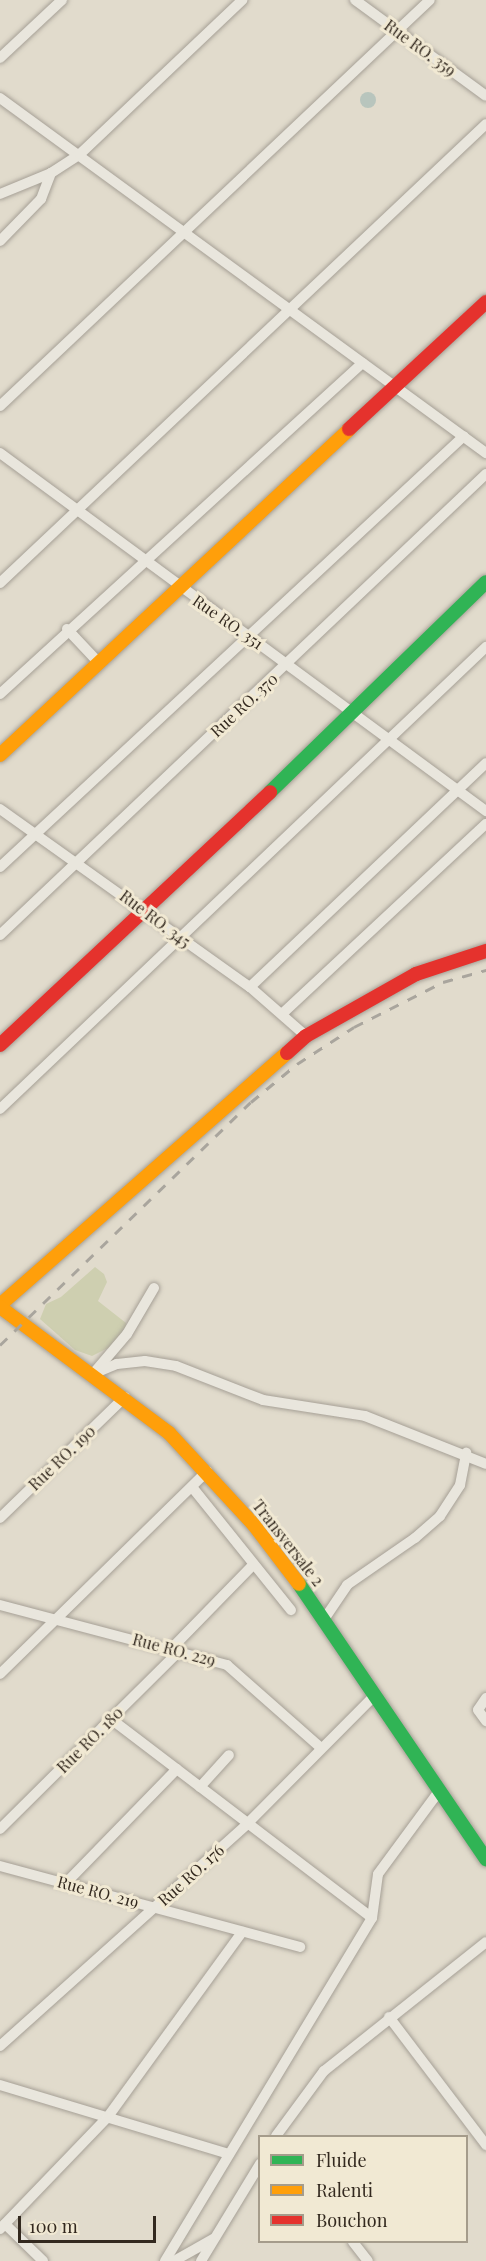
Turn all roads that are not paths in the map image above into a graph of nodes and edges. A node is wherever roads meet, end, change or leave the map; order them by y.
1 (62, 0) edge
2 (242, 0) edge
3 (355, 0) edge
4 (430, 0) edge
5 (397, 31) junction
6 (0, 58) edge
7 (486, 96) edge
8 (0, 98) edge
9 (486, 124) edge
10 (81, 154) junction
11 (51, 173) junction
12 (0, 194) edge
13 (188, 232) junction
14 (0, 241) edge
15 (486, 302) edge
16 (293, 309) junction
17 (362, 363) junction
18 (0, 389) edge
19 (394, 389) junction
20 (9, 398) junction
21 (0, 406) edge
22 (464, 436) junction
23 (0, 453) edge
24 (486, 453) edge
25 (486, 474) edge
26 (77, 510) junction
27 (144, 562) junction
28 (486, 582) edge
29 (0, 583) edge
30 (180, 588) junction
31 (67, 629) junction
32 (248, 637) junction
33 (486, 647) edge
34 (99, 663) junction
35 (288, 664) junction
36 (0, 694) edge
37 (355, 712) junction
38 (390, 738) junction
39 (0, 755) edge
40 (486, 763) edge
41 (459, 790) junction
42 (0, 809) edge
43 (486, 812) edge
44 (486, 824) edge
45 (35, 833) junction
46 (78, 862) junction
47 (0, 867) edge
48 (142, 910) junction
49 (0, 935) edge
50 (181, 939) junction
51 (486, 951) edge
52 (250, 987) junction
53 (283, 1014) junction
54 (306, 1036) junction
55 (0, 1045) edge
56 (0, 1109) edge
57 (154, 1288) dead end
58 (0, 1306) edge
59 (93, 1374) junction
60 (125, 1397) junction
61 (466, 1454) junction
62 (486, 1464) edge
63 (207, 1472) junction
64 (192, 1487) junction
65 (0, 1518) edge
66 (253, 1565) junction
67 (0, 1605) edge
68 (291, 1610) dead end
69 (325, 1618) junction
70 (58, 1619) junction
71 (175, 1650) junction
72 (0, 1674) edge
73 (374, 1696) junction
74 (486, 1698) edge
75 (111, 1719) junction
76 (486, 1720) edge
77 (321, 1748) junction
78 (229, 1755) dead end
79 (177, 1769) junction
80 (200, 1787) junction
81 (440, 1790) junction
82 (247, 1824) junction
83 (0, 1829) edge
84 (486, 1859) edge
85 (0, 1866) edge
86 (66, 1883) junction
87 (155, 1907) junction
88 (372, 1918) junction
89 (242, 1932) junction
90 (486, 1942) edge
91 (300, 1947) dead end
92 (389, 2017) junction
93 (0, 2046) edge
94 (0, 2085) edge
95 (107, 2118) junction
96 (277, 2135) edge
97 (486, 2145) edge
98 (230, 2154) junction
99 (258, 2167) edge
100 (3, 2226) edge
101 (214, 2239) junction
102 (354, 2243) edge
103 (43, 2261) edge
104 (165, 2261) edge
105 (174, 2261) edge
106 (201, 2261) edge
107 (368, 2261) edge

1 - 6 street
2 - 10 street
3 - 5 street, Rue RO. 359
4 - 5 street
5 - 7 street, Rue RO. 359
5 - 13 street
8 - 10 street
9 - 16 street
10 - 11 street
10 - 13 street
11 - 12 street
11 - 14 street
13 - 16 street
13 - 20 street
15 - 19 street
16 - 17 street
16 - 26 street
17 - 19 street
17 - 27 street
18 - 20 street
19 - 22 street
19 - 30 street
20 - 21 street
22 - 24 street
22 - 32 street
23 - 26 street, Rue RO. 351
25 - 35 street, Rue RO. 370
26 - 27 street, Rue RO. 351
26 - 29 street
27 - 30 street, Rue RO. 351
27 - 31 street
28 - 37 street
30 - 32 street, Rue RO. 351
30 - 34 street
31 - 34 street
31 - 36 street
32 - 35 street, Rue RO. 351
32 - 45 street
33 - 38 street
34 - 39 street
35 - 37 street, Rue RO. 351
35 - 46 street, Rue RO. 370
37 - 38 street, Rue RO. 351
37 - 48 street
38 - 41 street, Rue RO. 351
38 - 50 street
40 - 41 street
41 - 43 street, Rue RO. 351
41 - 52 street
42 - 45 street, Rue RO. 345
44 - 53 street
45 - 46 street, Rue RO. 345
45 - 47 street
46 - 48 street, Rue RO. 345
46 - 49 street, Rue RO. 370
48 - 50 street, Rue RO. 345
48 - 55 street
50 - 52 street, Rue RO. 345
50 - 56 street
51 - 54 street
52 - 53 street, Rue RO. 345
53 - 54 street, Rue RO. 345
54 - 58 street
57 - 59 street
58 - 59 street, Transversale 2
59 - 60 street, Transversale 2
59 - 61 street
60 - 63 street, Transversale 2
60 - 65 street, Rue RO. 190
61 - 62 street
61 - 69 street
63 - 64 street
63 - 69 street, Transversale 2
64 - 66 street
64 - 70 street
66 - 68 street
66 - 71 street, Rue RO. 180
67 - 70 street, Rue RO. 229
69 - 73 street, Transversale 2
70 - 71 street, Rue RO. 229
70 - 72 street
71 - 75 street, Rue RO. 180
71 - 77 street, Rue RO. 229
73 - 77 street, Rue RO. 176
73 - 81 street, Transversale 2
74 - 76 street
75 - 79 street
75 - 83 street, Rue RO. 180
77 - 82 street, Rue RO. 176
78 - 80 street
79 - 80 street
79 - 86 street
80 - 82 street
81 - 84 street, Transversale 2
81 - 88 street
82 - 87 street, Rue RO. 176
82 - 88 street
85 - 86 street, Rue RO. 219
86 - 87 street, Rue RO. 219
87 - 89 street, Rue RO. 219
87 - 93 street, Rue RO. 176
88 - 98 street
89 - 91 street, Rue RO. 219
89 - 95 street
90 - 92 street
92 - 96 street
92 - 97 street
94 - 95 street
95 - 98 street
95 - 100 street
98 - 104 street
99 - 101 street
100 - 103 street
101 - 105 street
101 - 106 street
102 - 107 street

